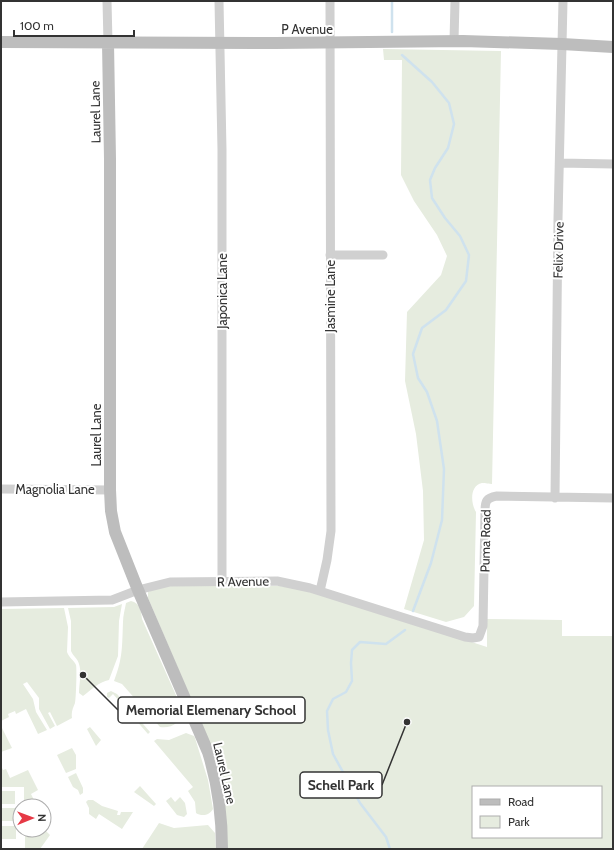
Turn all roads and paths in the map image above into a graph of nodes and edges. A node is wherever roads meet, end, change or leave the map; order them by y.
1 (107, 1) edge
2 (219, 1) edge
3 (330, 1) edge
4 (455, 1) edge
5 (563, 1) edge
6 (454, 41) junction
7 (1, 42) edge
8 (108, 43) junction
9 (220, 43) junction
10 (330, 43) junction
11 (562, 44) junction
12 (613, 47) edge
13 (560, 163) junction
14 (613, 164) edge
15 (383, 254) dead end
16 (330, 255) junction
17 (1, 489) edge
18 (110, 490) junction
19 (555, 498) junction
20 (613, 498) edge
21 (222, 581) junction
22 (138, 590) junction
23 (320, 591) junction
24 (1, 602) edge
25 (479, 637) joint
26 (222, 849) edge

1 - 8 street, Laurel Lane
2 - 9 street, Japonica Lane
3 - 10 street, Jasmine Lane
4 - 6 street
5 - 11 street, Felix Drive
6 - 10 street, P Avenue
6 - 11 street, P Avenue
7 - 8 street, P Avenue
8 - 9 street, P Avenue
8 - 18 street, Laurel Lane
9 - 10 street, P Avenue
9 - 21 street, Japonica Lane
10 - 16 street, Jasmine Lane
11 - 12 street, P Avenue
11 - 13 street, Felix Drive
13 - 14 street
13 - 19 street, Felix Drive
15 - 16 street
16 - 23 street, Jasmine Lane
17 - 18 street, Magnolia Lane
18 - 22 street, Laurel Lane
19 - 20 street, Puma Road
19 - 25 street, Puma Road
21 - 22 street, R Avenue
21 - 23 street, R Avenue
22 - 24 street, R Avenue
22 - 26 street, Laurel Lane
23 - 25 street, R Avenue

